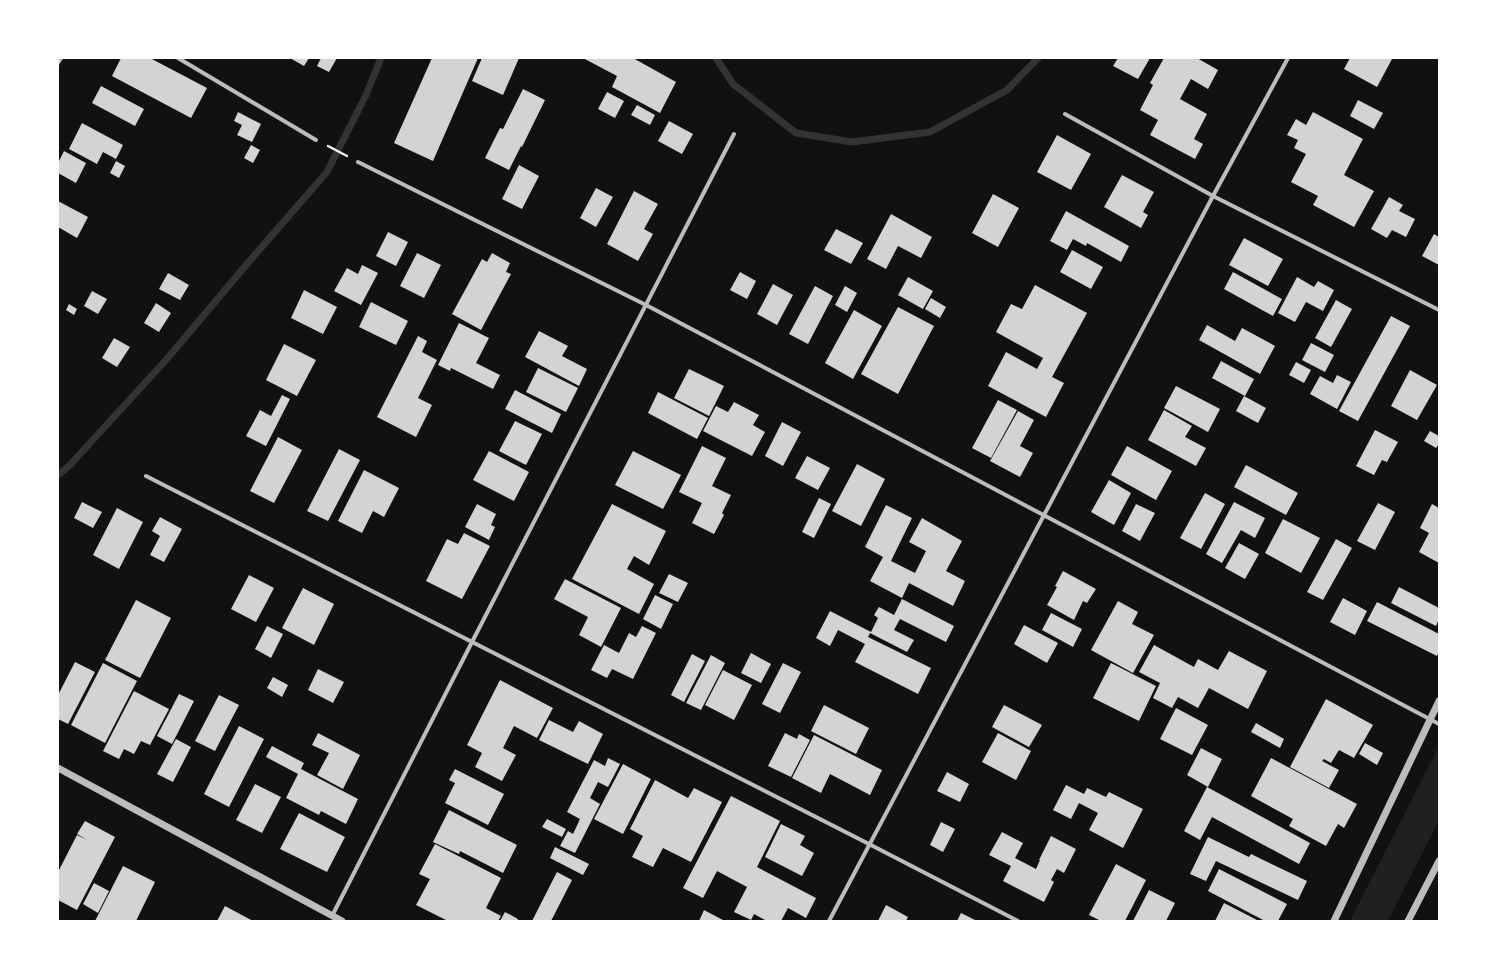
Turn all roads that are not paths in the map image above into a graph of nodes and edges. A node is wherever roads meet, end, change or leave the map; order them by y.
1 (61, 58) edge
2 (178, 58) edge
3 (1288, 58) edge
4 (58, 63) edge
5 (1065, 114) dead end
6 (734, 134) dead end
7 (316, 140) road end
8 (358, 162) road end
9 (1213, 196) junction
10 (646, 305) junction
11 (1439, 310) edge
12 (146, 476) dead end
13 (1043, 516) junction
14 (472, 642) junction
15 (1439, 702) edge
16 (1430, 719) junction
17 (1439, 724) edge
18 (58, 768) edge
19 (869, 844) junction
20 (1439, 861) edge
21 (332, 916) junction
22 (342, 921) edge
23 (829, 921) edge
24 (1018, 921) edge
25 (1334, 921) edge
26 (1408, 921) edge

1 - 4 street
2 - 7 street
3 - 9 street
5 - 9 street
6 - 10 street
8 - 10 street
9 - 11 street
9 - 13 street
10 - 13 street
10 - 14 street
12 - 14 street
13 - 16 street
13 - 19 street
14 - 19 street
14 - 21 street
15 - 16 street
16 - 17 street
16 - 25 street
18 - 21 street
19 - 23 street
19 - 24 street
20 - 26 street
21 - 22 street

